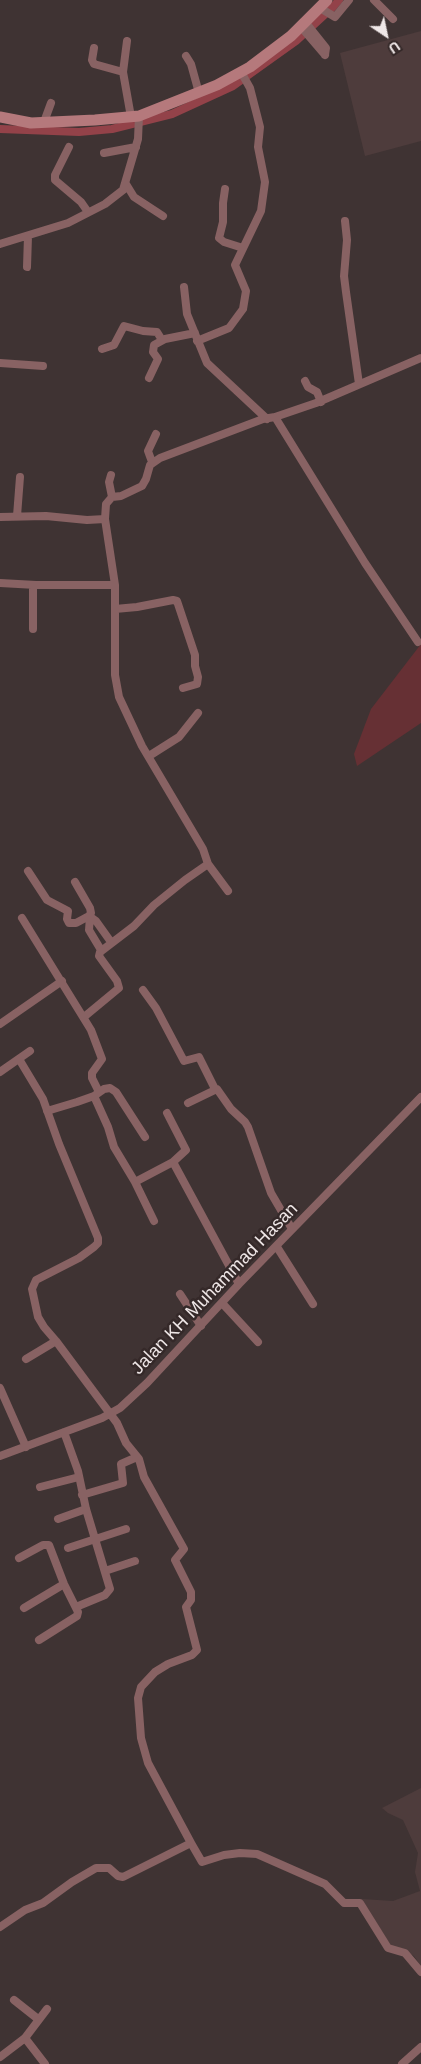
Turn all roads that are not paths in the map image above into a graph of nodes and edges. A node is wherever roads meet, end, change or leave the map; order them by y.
1 (349, 0) edge
2 (374, 0) edge
3 (323, 6) edge
4 (393, 19) dead end
5 (305, 27) junction
6 (127, 41) dead end
7 (320, 44) dead end
8 (94, 48) dead end
9 (186, 56) dead end
10 (123, 72) junction
11 (242, 74) junction
12 (199, 93) junction
13 (51, 103) dead end
14 (0, 117) edge
15 (136, 118) junction
16 (44, 122) junction
17 (137, 143) junction
18 (69, 147) dead end
19 (104, 153) dead end
20 (126, 184) junction
21 (226, 189) dead end
22 (88, 212) junction
23 (163, 216) dead end
24 (345, 221) dead end
25 (28, 236) junction
26 (0, 244) edge
27 (243, 248) junction
28 (27, 267) dead end
29 (184, 288) dead end
30 (196, 337) junction
31 (162, 340) junction
32 (102, 349) dead end
33 (421, 358) edge
34 (0, 363) edge
35 (43, 366) dead end
36 (149, 378) dead end
37 (305, 381) dead end
38 (359, 384) junction
39 (320, 402) junction
40 (271, 418) junction
41 (156, 434) dead end
42 (152, 462) junction
43 (111, 475) dead end
44 (20, 477) dead end
45 (112, 497) junction
46 (17, 516) junction
47 (0, 517) edge
48 (105, 519) junction
49 (0, 583) edge
50 (33, 585) junction
51 (115, 585) junction
52 (116, 608) junction
53 (33, 629) dead end
54 (418, 642) dead end
55 (183, 688) dead end
56 (198, 713) dead end
57 (149, 756) junction
58 (208, 864) junction
59 (28, 870) dead end
60 (75, 882) dead end
61 (228, 891) dead end
62 (89, 916) junction
63 (22, 918) dead end
64 (111, 942) junction
65 (102, 950) junction
66 (62, 981) junction
67 (143, 990) dead end
68 (84, 1017) junction
69 (0, 1024) edge
70 (30, 1051) dead end
71 (19, 1059) junction
72 (0, 1072) edge
73 (215, 1089) junction
74 (96, 1094) junction
75 (421, 1097) edge
76 (188, 1103) dead end
77 (47, 1111) junction
78 (167, 1113) dead end
79 (145, 1137) dead end
80 (173, 1162) junction
81 (135, 1182) junction
82 (154, 1221) dead end
83 (292, 1229) junction
84 (277, 1247) junction
85 (239, 1284) junction
86 (180, 1294) dead end
87 (222, 1303) junction
88 (312, 1304) dead end
89 (201, 1326) junction
90 (56, 1341) junction
91 (258, 1342) dead end
92 (26, 1359) dead end
93 (0, 1388) edge
94 (110, 1414) junction
95 (64, 1432) junction
96 (26, 1447) junction
97 (0, 1456) edge
98 (137, 1456) junction
99 (79, 1477) junction
100 (40, 1487) dead end
101 (82, 1495) junction
102 (86, 1509) junction
103 (58, 1518) dead end
104 (126, 1529) dead end
105 (95, 1538) junction
106 (68, 1548) dead end
107 (19, 1558) dead end
108 (135, 1561) dead end
109 (105, 1571) junction
110 (64, 1584) junction
111 (76, 1607) junction
112 (24, 1608) dead end
113 (39, 1640) dead end
114 (191, 1843) junction
115 (0, 1927) edge
116 (421, 1972) edge
117 (14, 2000) dead end
118 (47, 2008) dead end
119 (38, 2018) junction
120 (25, 2038) junction
121 (421, 2047) edge
122 (0, 2057) edge
123 (45, 2064) edge
124 (402, 2064) edge

1 - 3 street
2 - 4 street
3 - 5 main road
5 - 7 street
5 - 11 main road
6 - 10 street
8 - 10 street
9 - 12 street
10 - 15 street
11 - 12 main road
11 - 27 street
12 - 15 main road
13 - 16 street
14 - 16 main road
15 - 16 main road
15 - 17 street
17 - 19 street
17 - 20 street
18 - 22 street
20 - 22 street
20 - 23 street
21 - 27 street
22 - 25 street
24 - 38 street
25 - 26 street
25 - 28 street
27 - 30 street
29 - 30 street
30 - 31 street
30 - 40 street
31 - 32 street
31 - 36 street
33 - 38 street
34 - 35 street
37 - 39 street
38 - 39 street
39 - 40 street
40 - 42 street
40 - 54 street
41 - 42 street
42 - 45 street
43 - 45 street
44 - 46 street
45 - 48 street
46 - 47 street
46 - 48 street
48 - 51 street
49 - 50 street
50 - 51 street
50 - 53 street
51 - 52 street
52 - 55 street
52 - 57 street
56 - 57 street
57 - 58 street
58 - 61 street
58 - 64 street
59 - 62 street
60 - 62 street
62 - 64 street
62 - 65 street
63 - 66 street
64 - 65 street
65 - 68 street
66 - 68 street
66 - 69 street
67 - 73 street
68 - 74 street
70 - 71 street
71 - 72 street
71 - 77 street
73 - 76 street
73 - 83 street
74 - 77 street
74 - 79 street
74 - 81 street
75 - 83 street, Jalan KH Muhammad Hasan
77 - 90 street
78 - 80 street
80 - 81 street
80 - 85 street
81 - 82 street
83 - 84 street, Jalan KH Muhammad Hasan
84 - 85 street, Jalan KH Muhammad Hasan
84 - 88 street
85 - 87 street, Jalan KH Muhammad Hasan
86 - 89 street
87 - 89 street, Jalan KH Muhammad Hasan
87 - 91 street
89 - 94 street, Jalan KH Muhammad Hasan
90 - 92 street
90 - 94 street
93 - 96 street
94 - 95 street, Jalan KH Muhammad Hasan
94 - 98 street
95 - 96 street, Jalan KH Muhammad Hasan
95 - 99 street
96 - 97 street, Jalan KH Muhammad Hasan
98 - 101 street
98 - 114 street
99 - 100 street
99 - 101 street
101 - 102 street
102 - 103 street
102 - 105 street
104 - 105 street
105 - 106 street
105 - 109 street
107 - 110 street
108 - 109 street
109 - 111 street
110 - 111 street
110 - 112 street
111 - 113 street
114 - 115 street
114 - 116 street
117 - 119 street
118 - 119 street
119 - 120 street
120 - 122 street
120 - 123 street
121 - 124 street

